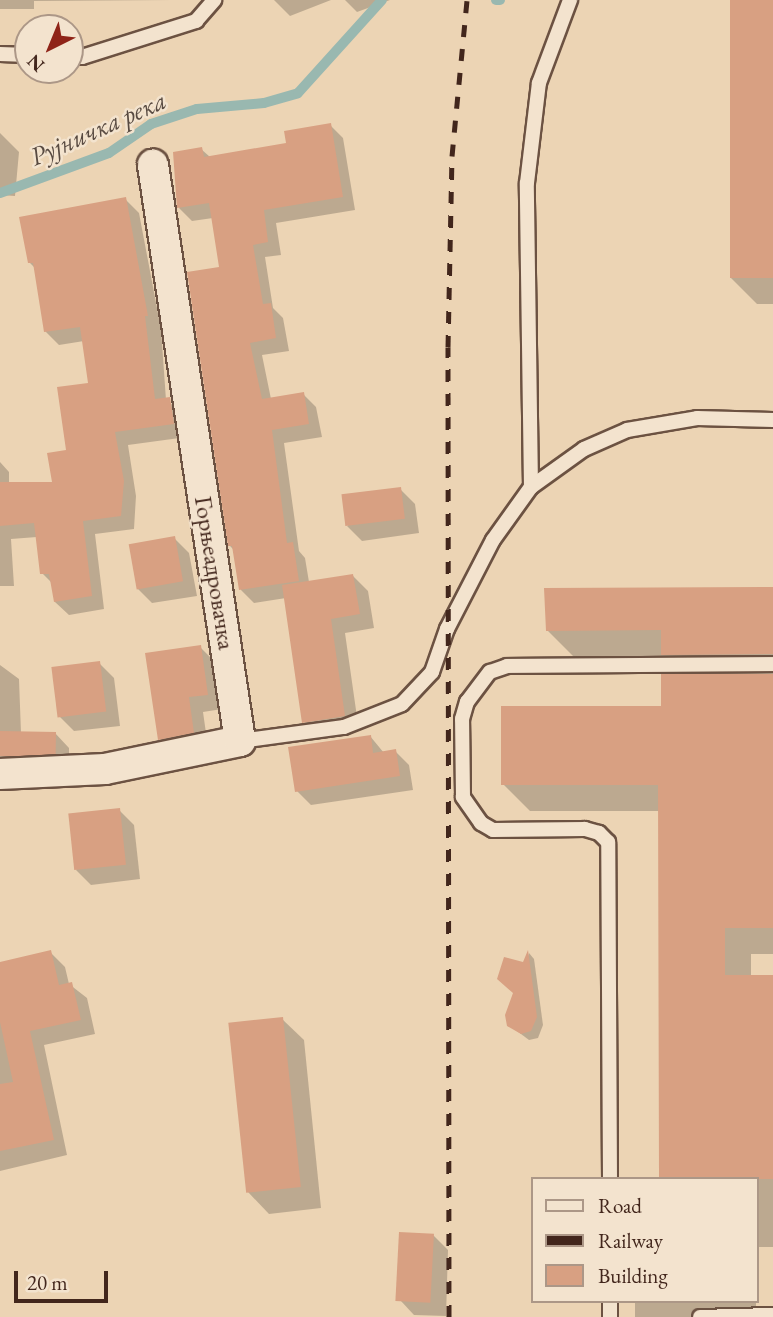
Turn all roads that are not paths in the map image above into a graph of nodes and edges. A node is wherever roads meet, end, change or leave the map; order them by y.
1 (214, 0) edge
2 (570, 0) edge
3 (84, 56) edge
4 (153, 165) dead end
5 (773, 419) edge
6 (531, 487) junction
7 (773, 664) edge
8 (240, 741) junction
9 (0, 774) edge
10 (610, 1177) edge
11 (773, 1315) edge
12 (700, 1317) edge

1 - 3 lane
2 - 6 lane
4 - 8 street, Горњеадровачка
5 - 6 lane
6 - 8 lane
7 - 10 lane
8 - 9 street
11 - 12 lane

